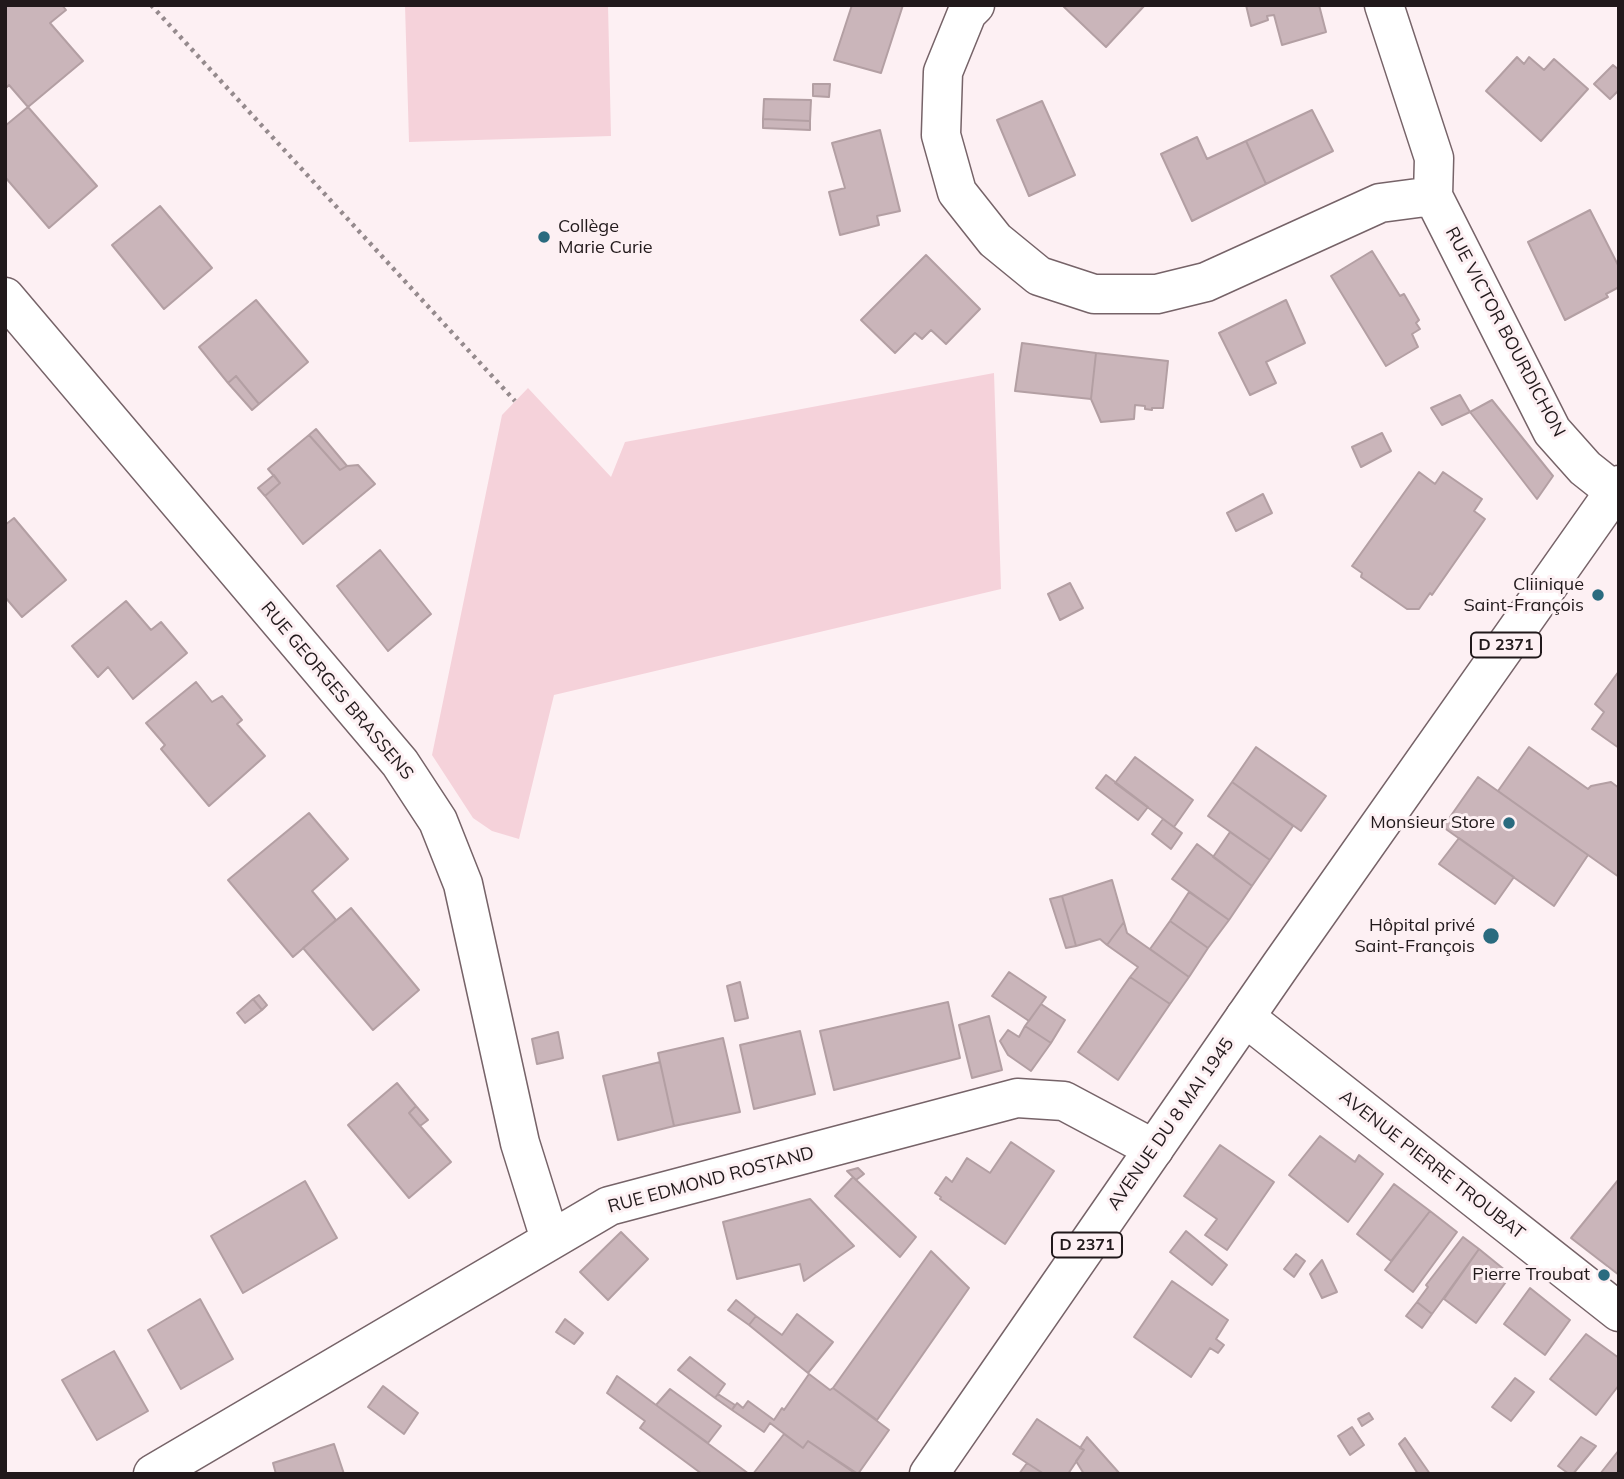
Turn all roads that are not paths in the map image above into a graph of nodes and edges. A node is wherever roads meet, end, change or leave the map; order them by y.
1 (975, 5) edge
2 (1384, 5) edge
3 (1433, 196) junction
4 (5, 297) edge
5 (1616, 488) edge
6 (1245, 1017) junction
7 (1154, 1149) junction
8 (551, 1239) junction
9 (1619, 1312) edge
10 (153, 1474) edge
11 (929, 1474) edge

1 - 3 street
2 - 3 street, RUE VICTOR BOURDICHON
3 - 5 street, RUE VICTOR BOURDICHON
4 - 8 street, RUE GEORGES BRASSENS
5 - 6 street, D 2371
6 - 7 street, AVENUE DU 8 MAI 1945 / D 2371
6 - 9 street, AVENUE PIERRE TROUBAT
7 - 8 street, RUE EDMOND ROSTAND
7 - 11 street, AVENUE DU 8 MAI 1945 / D 2371
8 - 10 street, RUE EDMOND ROSTAND

